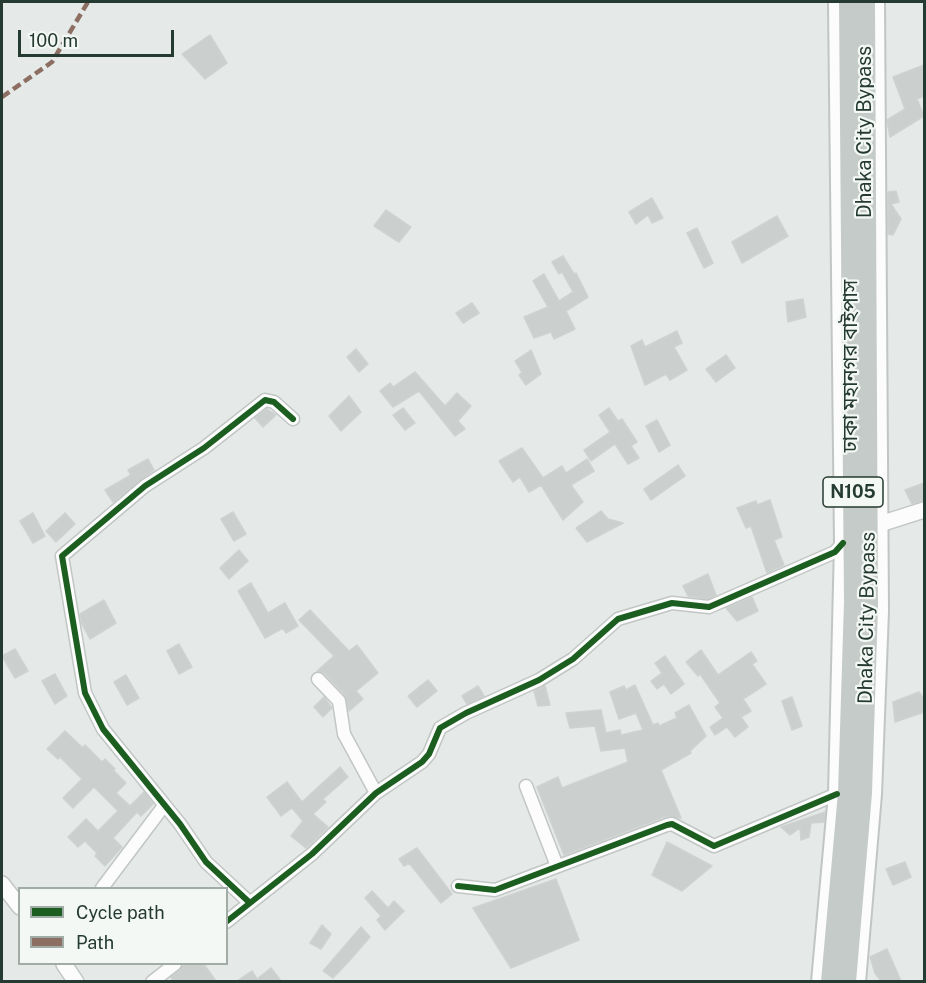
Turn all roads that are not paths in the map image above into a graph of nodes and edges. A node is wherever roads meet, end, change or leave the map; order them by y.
1 (837, 2) edge
2 (849, 2) edge
3 (865, 2) edge
4 (876, 2) edge
5 (293, 419) dead end
6 (924, 510) edge
7 (880, 525) junction
8 (843, 543) junction
9 (318, 679) dead end
10 (526, 786) dead end
11 (376, 793) junction
12 (837, 794) junction
13 (163, 807) junction
14 (557, 866) junction
15 (2, 884) edge
16 (458, 886) dead end
17 (103, 887) edge
18 (250, 903) junction
19 (18, 904) edge
20 (228, 920) edge
21 (65, 965) edge
22 (172, 965) edge
23 (76, 981) edge
24 (152, 981) edge
25 (820, 981) edge
26 (831, 981) edge
27 (846, 981) edge
28 (857, 981) edge

1 - 8 main road
2 - 26 highway, ঢাকা মহানগর বাইপাস / N105
3 - 27 highway, Dhaka City Bypass / N105
4 - 7 main road
5 - 13 street
6 - 7 street
7 - 28 main road
8 - 11 street
8 - 12 main road
9 - 11 street
10 - 14 street
11 - 18 street
12 - 14 street
12 - 25 main road
13 - 17 street
13 - 18 street
14 - 16 street
15 - 19 street
18 - 20 street
21 - 23 street
22 - 24 street

